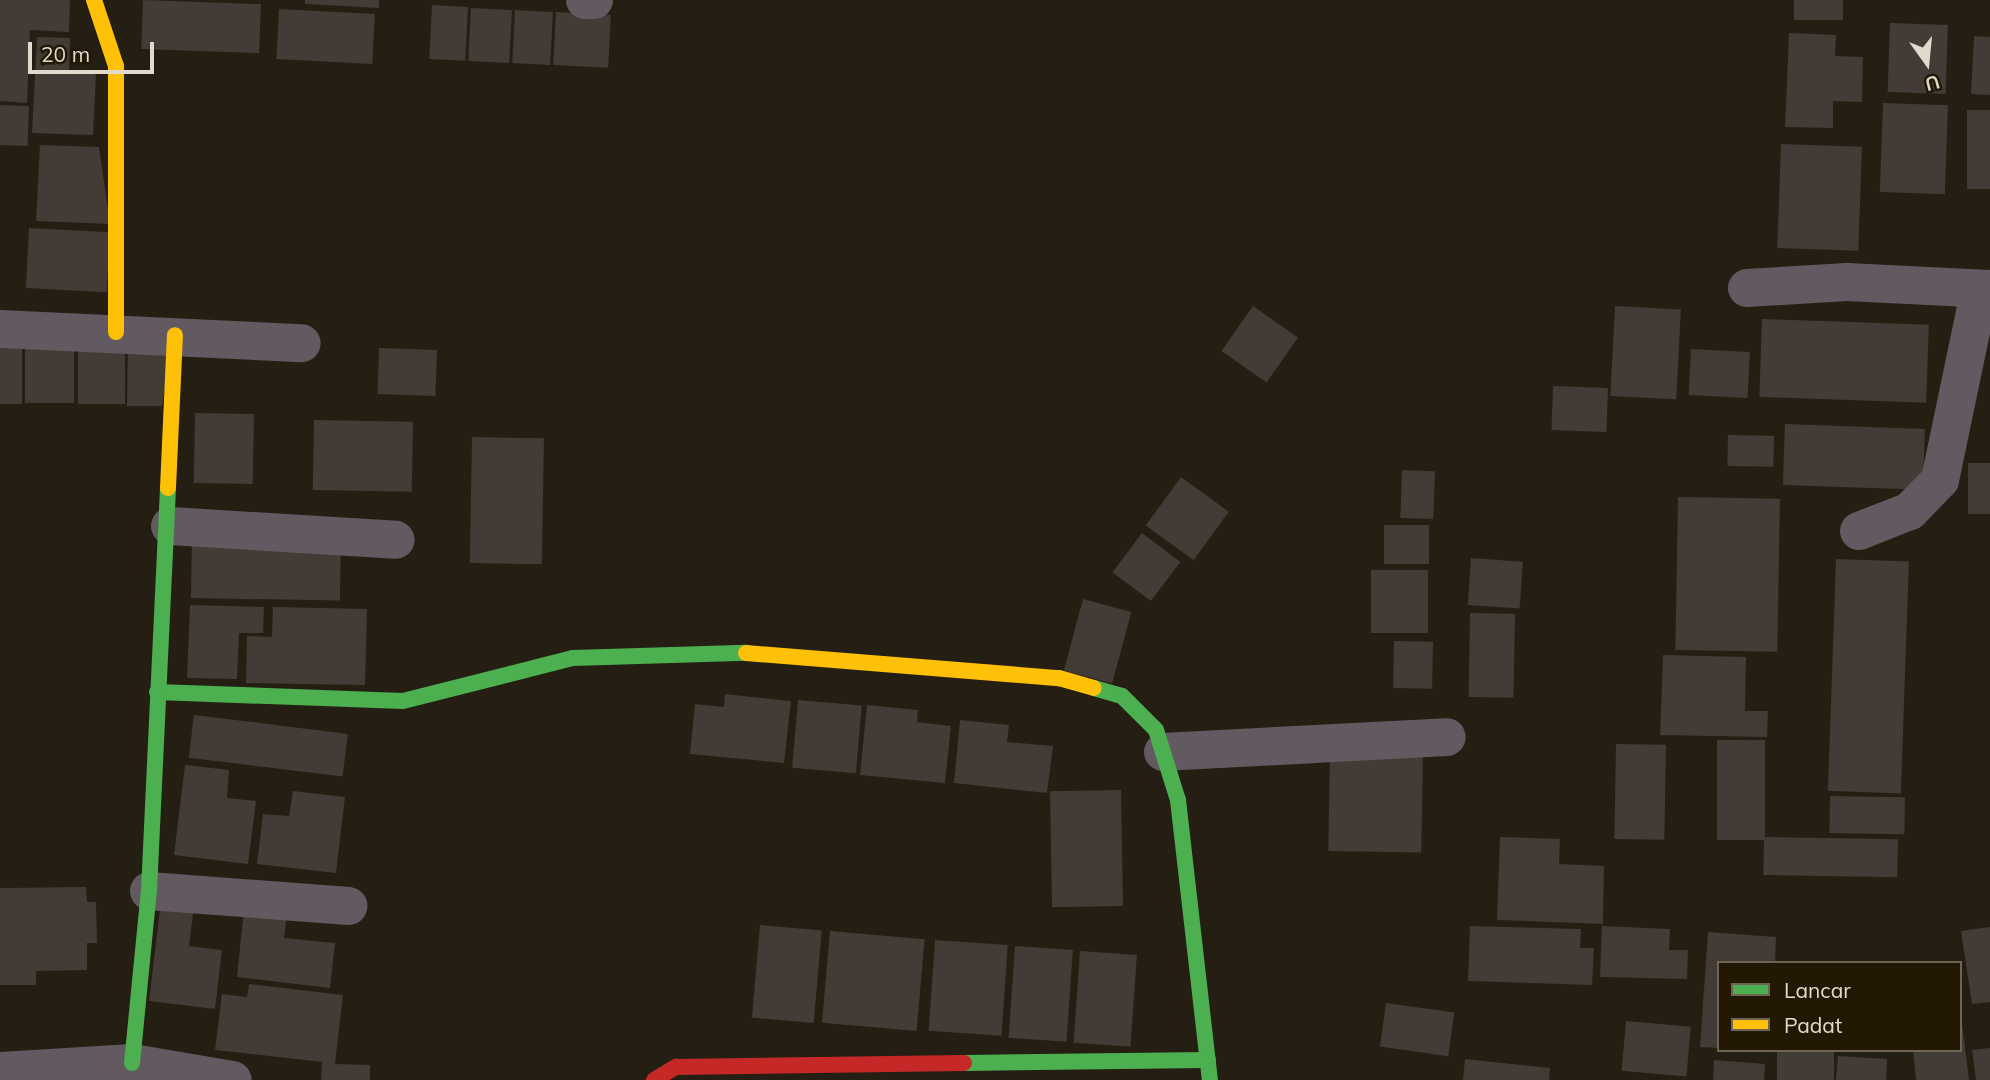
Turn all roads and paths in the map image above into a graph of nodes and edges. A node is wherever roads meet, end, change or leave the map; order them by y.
1 (94, 0) edge
2 (585, 0) edge
3 (594, 0) edge
4 (1747, 288) dead end
5 (1985, 289) edge
6 (0, 329) edge
7 (116, 332) junction
8 (175, 335) junction
9 (302, 343) dead end
10 (170, 526) junction
11 (1859, 531) dead end
12 (396, 540) dead end
13 (157, 692) junction
14 (1447, 737) dead end
15 (1163, 752) junction
16 (149, 891) junction
17 (348, 906) dead end
18 (1208, 1060) junction
19 (112, 1070) edge
20 (0, 1071) edge
21 (233, 1080) edge
22 (654, 1080) edge
23 (1210, 1080) edge

1 - 7 street
2 - 3 street
4 - 5 street
5 - 11 street
6 - 7 street
7 - 8 street
8 - 9 street
8 - 10 street
10 - 12 street
10 - 13 street
13 - 15 street
13 - 16 street
14 - 15 street
15 - 18 street
16 - 17 street
16 - 19 street
18 - 22 street
18 - 23 street
19 - 20 street
19 - 21 street

